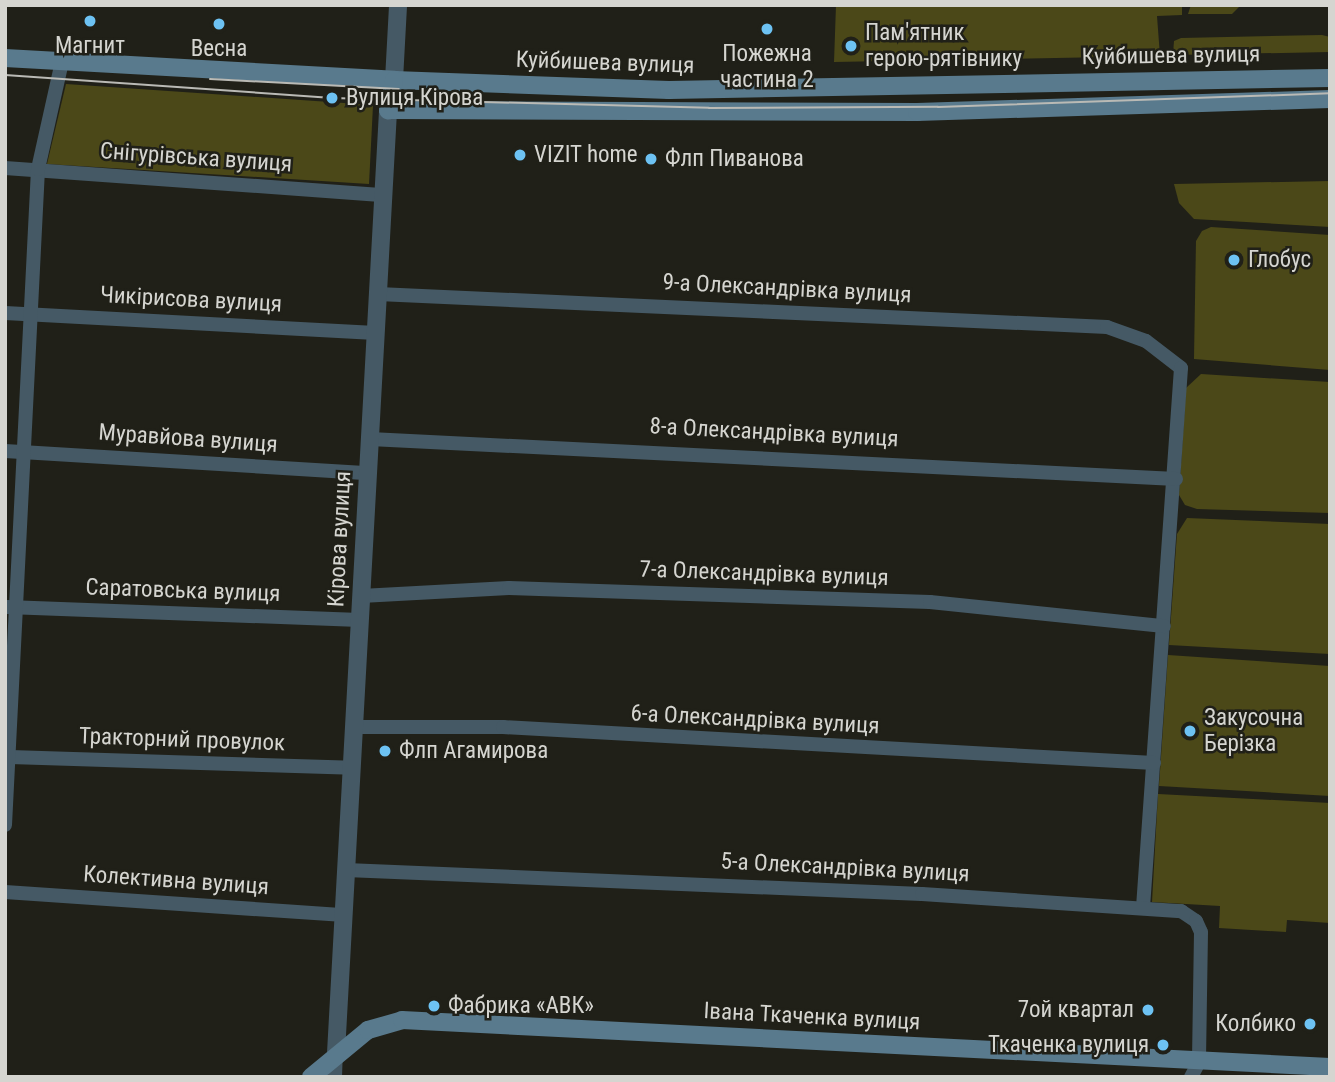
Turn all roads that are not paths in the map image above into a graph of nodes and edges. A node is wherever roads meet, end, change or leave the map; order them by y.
1 (398, 5) edge
2 (5, 58) edge
3 (62, 62) junction
4 (1330, 78) edge
5 (394, 80) junction
6 (1330, 99) edge
7 (388, 110) junction
8 (5, 168) edge
9 (38, 169) junction
10 (383, 195) junction
11 (378, 294) junction
12 (5, 313) edge
13 (31, 315) junction
14 (375, 333) junction
15 (370, 439) junction
16 (5, 451) edge
17 (21, 451) junction
18 (368, 473) junction
19 (1175, 479) junction
20 (362, 596) junction
21 (9, 608) edge
22 (360, 620) junction
23 (1164, 626) junction
24 (354, 727) junction
25 (10, 757) junction
26 (1154, 763) junction
27 (352, 768) junction
28 (5, 825) edge
29 (346, 870) junction
30 (5, 892) edge
31 (1143, 908) junction
32 (344, 915) junction
33 (336, 1053) junction
34 (1330, 1067) edge
35 (1195, 1069) edge
36 (311, 1077) edge
37 (335, 1077) edge

1 - 5 street, Кірова вулиця
2 - 3 main road, Куйбишева вулиця
3 - 5 main road, Куйбишева вулиця
3 - 9 street
4 - 5 main road, Куйбишева вулиця
5 - 7 main road, Кірова вулиця
6 - 7 main road, Куйбишева вулиця
7 - 10 street, Кірова вулиця
8 - 9 street, Снігурівська вулиця
9 - 10 street, Снігурівська вулиця
9 - 13 street
10 - 11 street, Кірова вулиця
11 - 14 street, Кірова вулиця
11 - 19 street, 9-а Олександрівка вулиця
12 - 13 street, Чикірисова вулиця
13 - 14 street, Чикірисова вулиця
13 - 17 street
14 - 15 street, Кірова вулиця
15 - 18 street, Кірова вулиця
15 - 19 street, 8-а Олександрівка вулиця
16 - 17 street, Муравйова вулиця
17 - 18 street, Муравйова вулиця
17 - 21 street
18 - 20 street, Кірова вулиця
19 - 23 street
20 - 22 street, Кірова вулиця
20 - 23 street, 7-а Олександрівка вулиця
21 - 22 street, Саратовська вулиця
21 - 25 street
22 - 24 street, Кірова вулиця
23 - 26 street
24 - 26 street, 6-а Олександрівка вулиця
24 - 27 street, Кірова вулиця
25 - 27 street, Тракторний провулок
25 - 28 street
26 - 31 street
27 - 29 street, Кірова вулиця
29 - 31 street, 5-а Олександрівка вулиця
29 - 32 street, Кірова вулиця
30 - 32 street, Колективна вулиця
31 - 35 street, 5-а Олександрівка вулиця
32 - 33 street, Кірова вулиця
33 - 35 main road, Івана Ткаченка вулиця
33 - 36 main road, Івана Ткаченка вулиця
33 - 37 street, Кірова вулиця
34 - 35 main road, Івана Ткаченка вулиця

